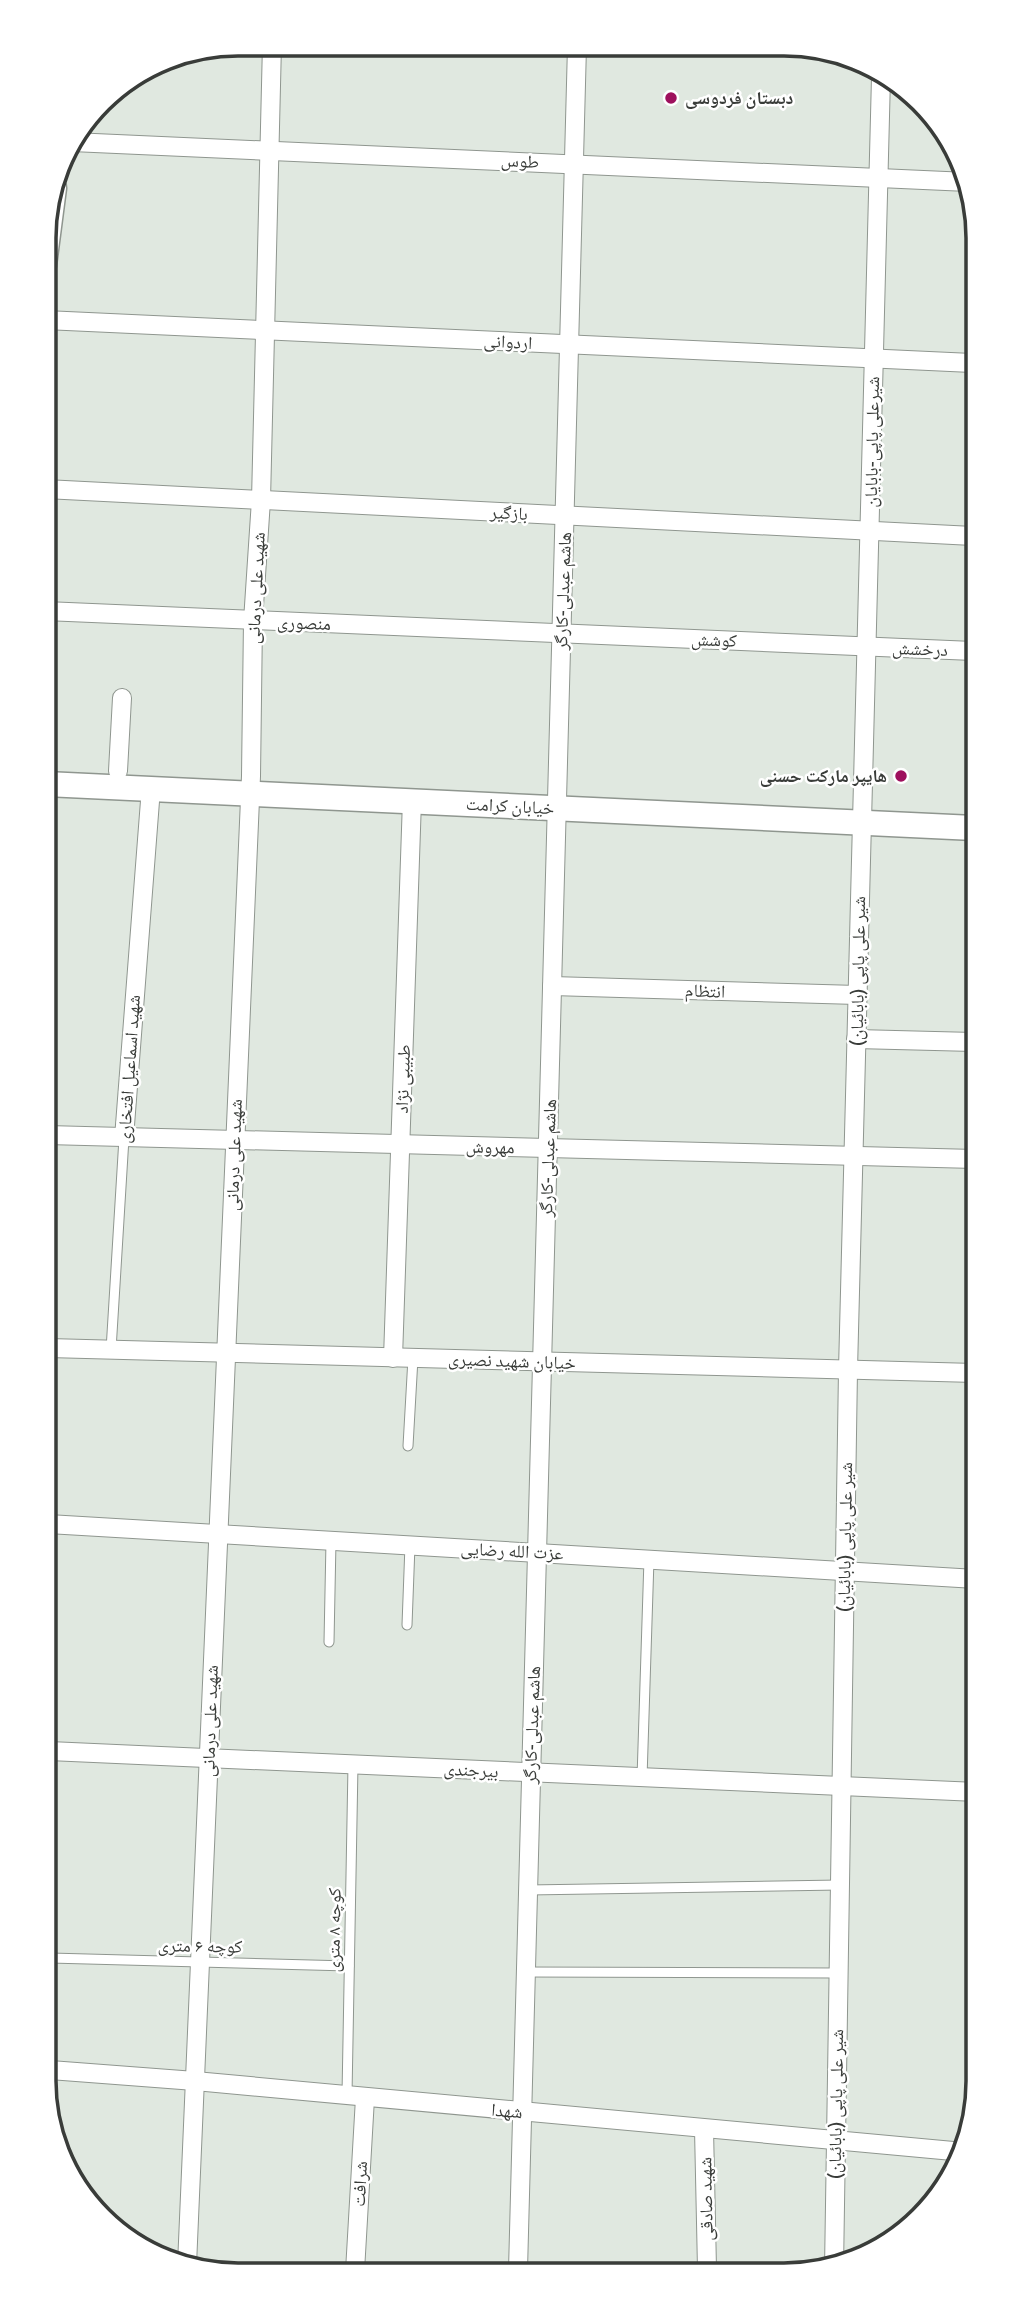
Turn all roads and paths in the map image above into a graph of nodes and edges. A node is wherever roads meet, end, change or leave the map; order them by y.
1 (272, 56) edge
2 (577, 56) edge
3 (881, 85) edge
4 (83, 142) edge
5 (268, 150) junction
6 (574, 164) junction
7 (878, 177) junction
8 (956, 180) edge
9 (56, 321) edge
10 (265, 330) junction
11 (570, 345) junction
12 (874, 359) junction
13 (966, 363) edge
14 (56, 490) edge
15 (261, 500) junction
16 (565, 515) junction
17 (869, 530) junction
18 (966, 536) edge
19 (56, 611) edge
20 (253, 621) junction
21 (562, 634) junction
22 (866, 647) junction
23 (966, 651) edge
24 (122, 698) dead end
25 (56, 768) edge
26 (118, 771) junction
27 (56, 784) edge
28 (250, 784) junction
29 (151, 788) junction
30 (412, 800) junction
31 (557, 801) junction
32 (966, 812) edge
33 (862, 815) junction
34 (966, 827) edge
35 (552, 986) junction
36 (858, 995) junction
37 (856, 1039) junction
38 (966, 1042) edge
39 (56, 1135) edge
40 (124, 1138) junction
41 (235, 1140) junction
42 (401, 1144) junction
43 (548, 1148) junction
44 (853, 1156) junction
45 (966, 1159) edge
46 (56, 1348) edge
47 (111, 1350) junction
48 (226, 1353) junction
49 (394, 1358) junction
50 (413, 1358) junction
51 (542, 1362) junction
52 (848, 1370) junction
53 (966, 1373) edge
54 (408, 1447) dead end
55 (56, 1524) edge
56 (218, 1534) junction
57 (331, 1541) junction
58 (410, 1545) junction
59 (537, 1553) junction
60 (649, 1559) junction
61 (845, 1571) junction
62 (966, 1578) edge
63 (407, 1625) dead end
64 (330, 1642) dead end
65 (56, 1751) edge
66 (209, 1759) junction
67 (354, 1765) junction
68 (531, 1773) junction
69 (642, 1777) junction
70 (841, 1785) junction
71 (966, 1791) edge
72 (839, 1885) junction
73 (528, 1890) junction
74 (56, 1958) edge
75 (200, 1962) junction
76 (349, 1966) junction
77 (526, 1972) junction
78 (838, 1973) junction
79 (56, 2070) edge
80 (195, 2081) junction
81 (356, 2097) junction
82 (522, 2112) junction
83 (704, 2129) junction
84 (835, 2140) junction
85 (952, 2151) edge
86 (187, 2256) edge
87 (834, 2256) edge
88 (355, 2263) edge
89 (518, 2263) edge
90 (707, 2263) edge

1 - 5 street, شهید علی درمانی
2 - 6 street, هاشم عبدلی-کارگر
3 - 7 street, شیرعلی پاپی-بابایان
4 - 5 street, طوس
5 - 6 street, طوس
5 - 10 street, شهید علی درمانی
6 - 7 street, طوس
6 - 11 street, هاشم عبدلی-کارگر
7 - 8 street, طوس
7 - 12 street, شیرعلی پاپی-بابایان
9 - 10 street, اردوانی
10 - 11 street, اردوانی
10 - 15 street, شهید علی درمانی
11 - 12 street, اردوانی
11 - 16 street, هاشم عبدلی-کارگر
12 - 13 street, اردوانی
12 - 17 street, شیرعلی پاپی-بابایان
14 - 15 street, بازگیر
15 - 16 street, بازگیر
15 - 20 street, شهید علی درمانی
16 - 17 street, بازگیر
16 - 21 street, هاشم عبدلی-کارگر
17 - 18 street, بازگیر
17 - 22 street, شیرعلی پاپی-بابایان
19 - 20 street, منصوری
20 - 21 street, منصوری
20 - 28 street, شهید علی درمانی
21 - 22 street, کوشش
21 - 31 street, هاشم عبدلی-کارگر
22 - 23 street, درخشش
22 - 33 street, شیرعلی پاپی-بابایان
24 - 26 street
25 - 26 main road, خیابان کرامت
26 - 28 main road, خیابان کرامت
27 - 29 main road, خیابان کرامت
28 - 29 main road, خیابان کرامت
28 - 30 main road, خیابان کرامت
28 - 31 main road, خیابان کرامت
28 - 41 street, شهید علی درمانی
29 - 40 street, شهید اسماعیل افتخاری
30 - 31 main road, خیابان کرامت
30 - 42 street, طبیبی نژاد
31 - 33 main road, خیابان کرامت
31 - 35 street, هاشم عبدلی-کارگر
32 - 33 main road, خیابان کرامت
33 - 34 main road, خیابان کرامت
33 - 36 street, شیر علی پاپی (بابائیان)
35 - 36 street, انتظام
35 - 43 street, هاشم عبدلی-کارگر
36 - 37 street, شیر علی پاپی (بابائیان)
37 - 38 street
37 - 44 street, شیر علی پاپی (بابائیان)
39 - 40 street, مهروش
40 - 41 street, مهروش
40 - 47 lane, شهید اسماعیل افتخاری
41 - 42 street, مهروش
41 - 48 street, شهید علی درمانی
42 - 43 street, مهروش
42 - 49 street, طبیبی نژاد
43 - 44 street, مهروش
43 - 51 street, هاشم عبدلی-کارگر
44 - 45 street, مهروش
44 - 52 street, شیر علی پاپی (بابائیان)
46 - 47 street, خیابان شهید نصیری
47 - 48 street, خیابان شهید نصیری
48 - 49 street, خیابان شهید نصیری
48 - 56 street, شهید علی درمانی
49 - 50 street, خیابان شهید نصیری
50 - 51 street, خیابان شهید نصیری
50 - 54 lane
51 - 52 street, خیابان شهید نصیری
51 - 59 street, هاشم عبدلی-کارگر
52 - 53 street, خیابان شهید نصیری
52 - 61 street, شیر علی پاپی (بابائیان)
55 - 56 street, عزت الله رضایی
56 - 57 street, عزت الله رضایی
56 - 66 street, شهید علی درمانی
57 - 58 street, عزت الله رضایی
57 - 64 lane
58 - 59 street, عزت الله رضایی
58 - 63 lane
59 - 60 street, عزت الله رضایی
59 - 68 street, هاشم عبدلی-کارگر
60 - 61 street, عزت الله رضایی
60 - 69 lane
61 - 62 street, عزت الله رضایی
61 - 70 street, شیر علی پاپی (بابائیان)
65 - 66 street, بیرجندی
66 - 67 street, بیرجندی
66 - 75 street, شهید علی درمانی
67 - 68 street, بیرجندی
67 - 76 lane, کوچه ۸ متری
68 - 69 street, بیرجندی
68 - 73 street, هاشم عبدلی-کارگر
69 - 70 street, بیرجندی
70 - 71 street, بیرجندی
70 - 72 street, شیر علی پاپی (بابائیان)
72 - 73 lane
72 - 78 street, شیر علی پاپی (بابائیان)
73 - 77 street, هاشم عبدلی-کارگر
74 - 75 lane, کوچه ۶ متری
75 - 76 lane, کوچه ۶ متری
75 - 80 street, شهید علی درمانی
76 - 81 lane, کوچه ۸ متری
77 - 78 lane
77 - 82 street, هاشم عبدلی-کارگر
78 - 84 street, شیر علی پاپی (بابائیان)
79 - 80 street, شهدا
80 - 81 street, شهدا
80 - 86 street, شهید علی درمانی
81 - 82 street, شهدا
81 - 88 street, شرافت
82 - 83 street, شهدا
82 - 89 street, هاشم عبدلی-کارگر
83 - 84 street, شهدا
83 - 90 street, شهید صادقی
84 - 85 street, شهدا
84 - 87 street, شیر علی پاپی (بابائیان)

